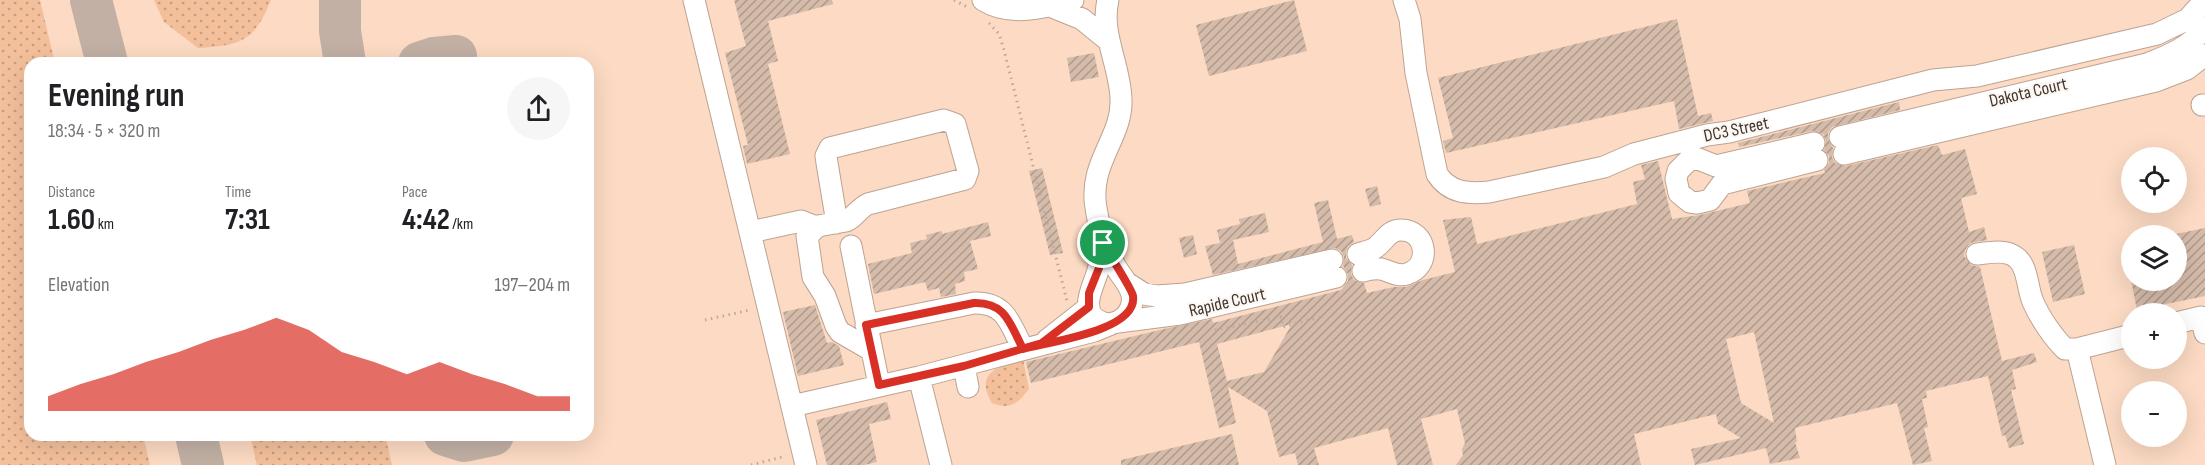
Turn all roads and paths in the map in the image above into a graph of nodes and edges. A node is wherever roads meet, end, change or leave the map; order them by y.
1 (694, 0) edge
2 (954, 0) edge
3 (1073, 0) edge
4 (1108, 0) edge
5 (1404, 0) edge
6 (2205, 0) edge
7 (978, 5) edge
8 (1050, 6) junction
9 (987, 21) dead end
10 (2205, 27) edge
11 (1109, 40) junction
12 (2205, 55) edge
13 (1816, 152) joint
14 (837, 222) junction
15 (816, 227) junction
16 (750, 232) junction
17 (1103, 243) junction
18 (850, 246) dead end
19 (1977, 254) dead end
20 (1127, 284) junction
21 (768, 306) junction
22 (1081, 314) junction
23 (1324, 316) dead end
24 (705, 320) dead end
25 (2187, 320) edge
26 (1115, 323) junction
27 (866, 325) junction
28 (1215, 330) dead end
29 (2205, 333) edge
30 (2121, 338) edge
31 (1033, 346) junction
32 (2078, 349) junction
33 (871, 350) junction
34 (964, 366) junction
35 (919, 377) junction
36 (879, 385) junction
37 (968, 387) dead end
38 (792, 406) junction
39 (797, 460) edge
40 (751, 465) edge
41 (941, 465) edge
42 (2105, 465) edge

1 - 16 street
2 - 7 path
3 - 8 street
4 - 11 street
5 - 6 street, DC3 Street
7 - 8 street
8 - 11 street
9 - 22 path
10 - 12 street, Dakota Court
11 - 17 street
13 - 13 street
14 - 14 street
14 - 15 street
15 - 16 street
15 - 33 street
16 - 21 street
17 - 20 street
17 - 22 street
18 - 27 street
19 - 32 street
20 - 26 street
20 - 26 street, Rapide Court
21 - 24 path
21 - 38 street
22 - 26 street
22 - 31 street, Rapide Court
23 - 28 path
25 - 29 street
26 - 31 street, Rapide Court
27 - 31 street
27 - 33 street
30 - 32 street
31 - 34 street, Rapide Court
32 - 42 street
33 - 36 street
34 - 35 street, Rapide Court
34 - 37 street
35 - 36 street, Rapide Court
35 - 41 street
36 - 38 street, Rapide Court
38 - 39 street
39 - 40 path

